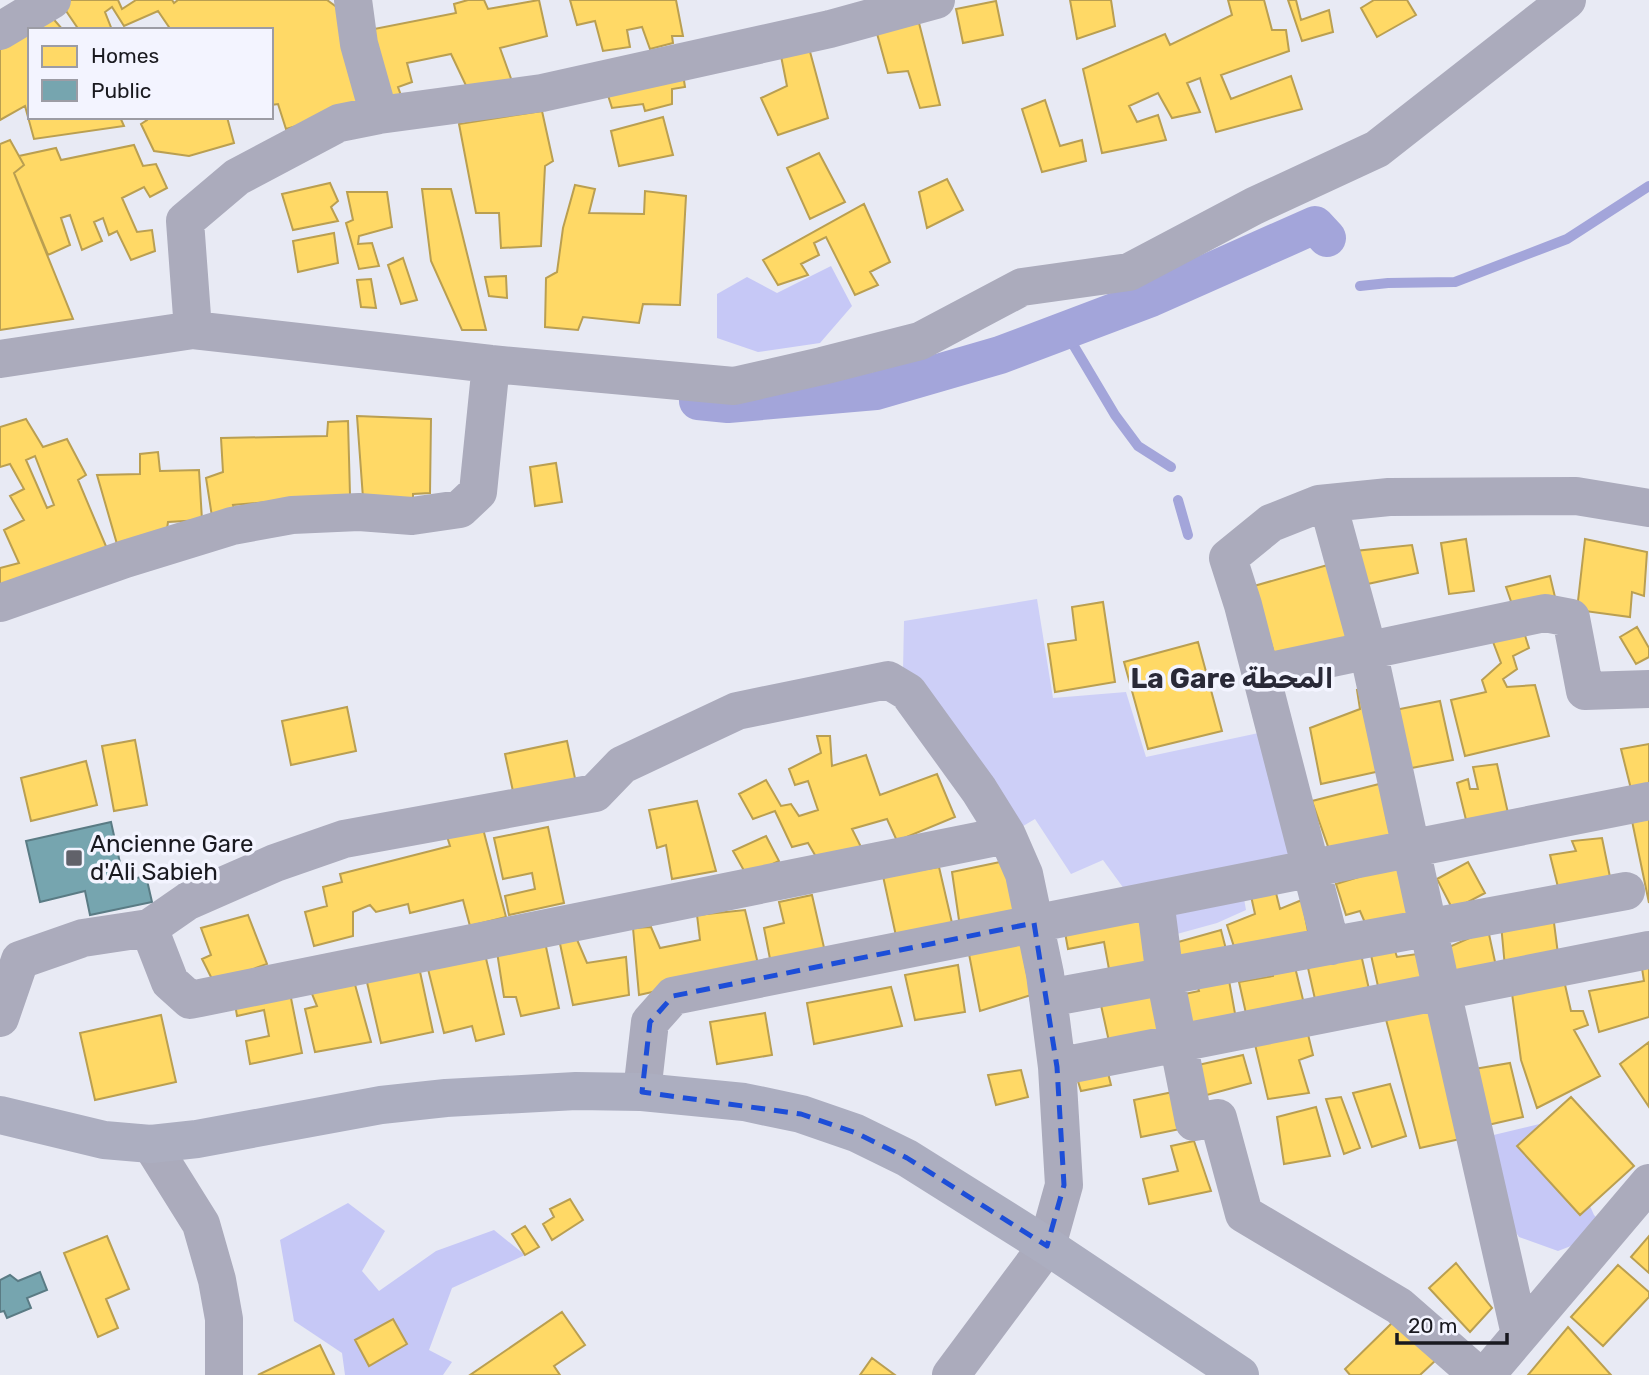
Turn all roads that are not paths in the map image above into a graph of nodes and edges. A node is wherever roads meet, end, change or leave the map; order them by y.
1 (52, 0) edge
2 (353, 0) edge
3 (936, 0) edge
4 (1567, 0) edge
5 (0, 30) edge
6 (379, 115) junction
7 (193, 330) junction
8 (0, 359) edge
9 (492, 364) junction
10 (1328, 503) junction
11 (1649, 508) edge
12 (0, 603) edge
13 (1368, 650) junction
14 (1261, 673) junction
15 (1649, 689) edge
16 (1649, 801) edge
17 (1007, 835) junction
18 (1411, 848) junction
19 (1311, 868) junction
20 (1626, 891) dead end
21 (1155, 900) junction
22 (1034, 923) junction
23 (149, 928) junction
24 (1428, 928) junction
25 (1331, 946) junction
26 (1649, 950) edge
27 (1165, 977) junction
28 (1442, 991) junction
29 (1048, 998) junction
30 (0, 1018) edge
31 (1178, 1044) junction
32 (1057, 1068) junction
33 (642, 1092) junction
34 (0, 1115) edge
35 (150, 1144) junction
36 (1649, 1184) edge
37 (1047, 1246) junction
38 (1520, 1334) junction
39 (224, 1375) edge
40 (951, 1375) edge
41 (1241, 1375) edge
42 (1478, 1375) edge
43 (1486, 1375) edge

1 - 5 street
2 - 6 street
3 - 6 street
4 - 9 street
6 - 7 street
7 - 8 street
7 - 9 street
9 - 12 street
10 - 11 street
10 - 13 street
10 - 14 street
13 - 14 street
13 - 15 street
13 - 18 street
14 - 19 street
16 - 18 street
17 - 22 street
17 - 23 street
17 - 23 street
18 - 19 street
18 - 24 street
19 - 21 street
19 - 25 street
20 - 24 street
21 - 22 street
21 - 27 street
22 - 29 street
22 - 33 street
23 - 30 street
24 - 25 street
24 - 28 street
25 - 27 street
26 - 28 street
27 - 29 street
27 - 31 street
28 - 31 street
28 - 38 street
29 - 32 street
31 - 32 street
31 - 42 street
32 - 37 street
33 - 35 main road
33 - 37 main road
34 - 35 main road
35 - 39 street
36 - 38 street
37 - 40 street
37 - 41 main road
38 - 43 street

